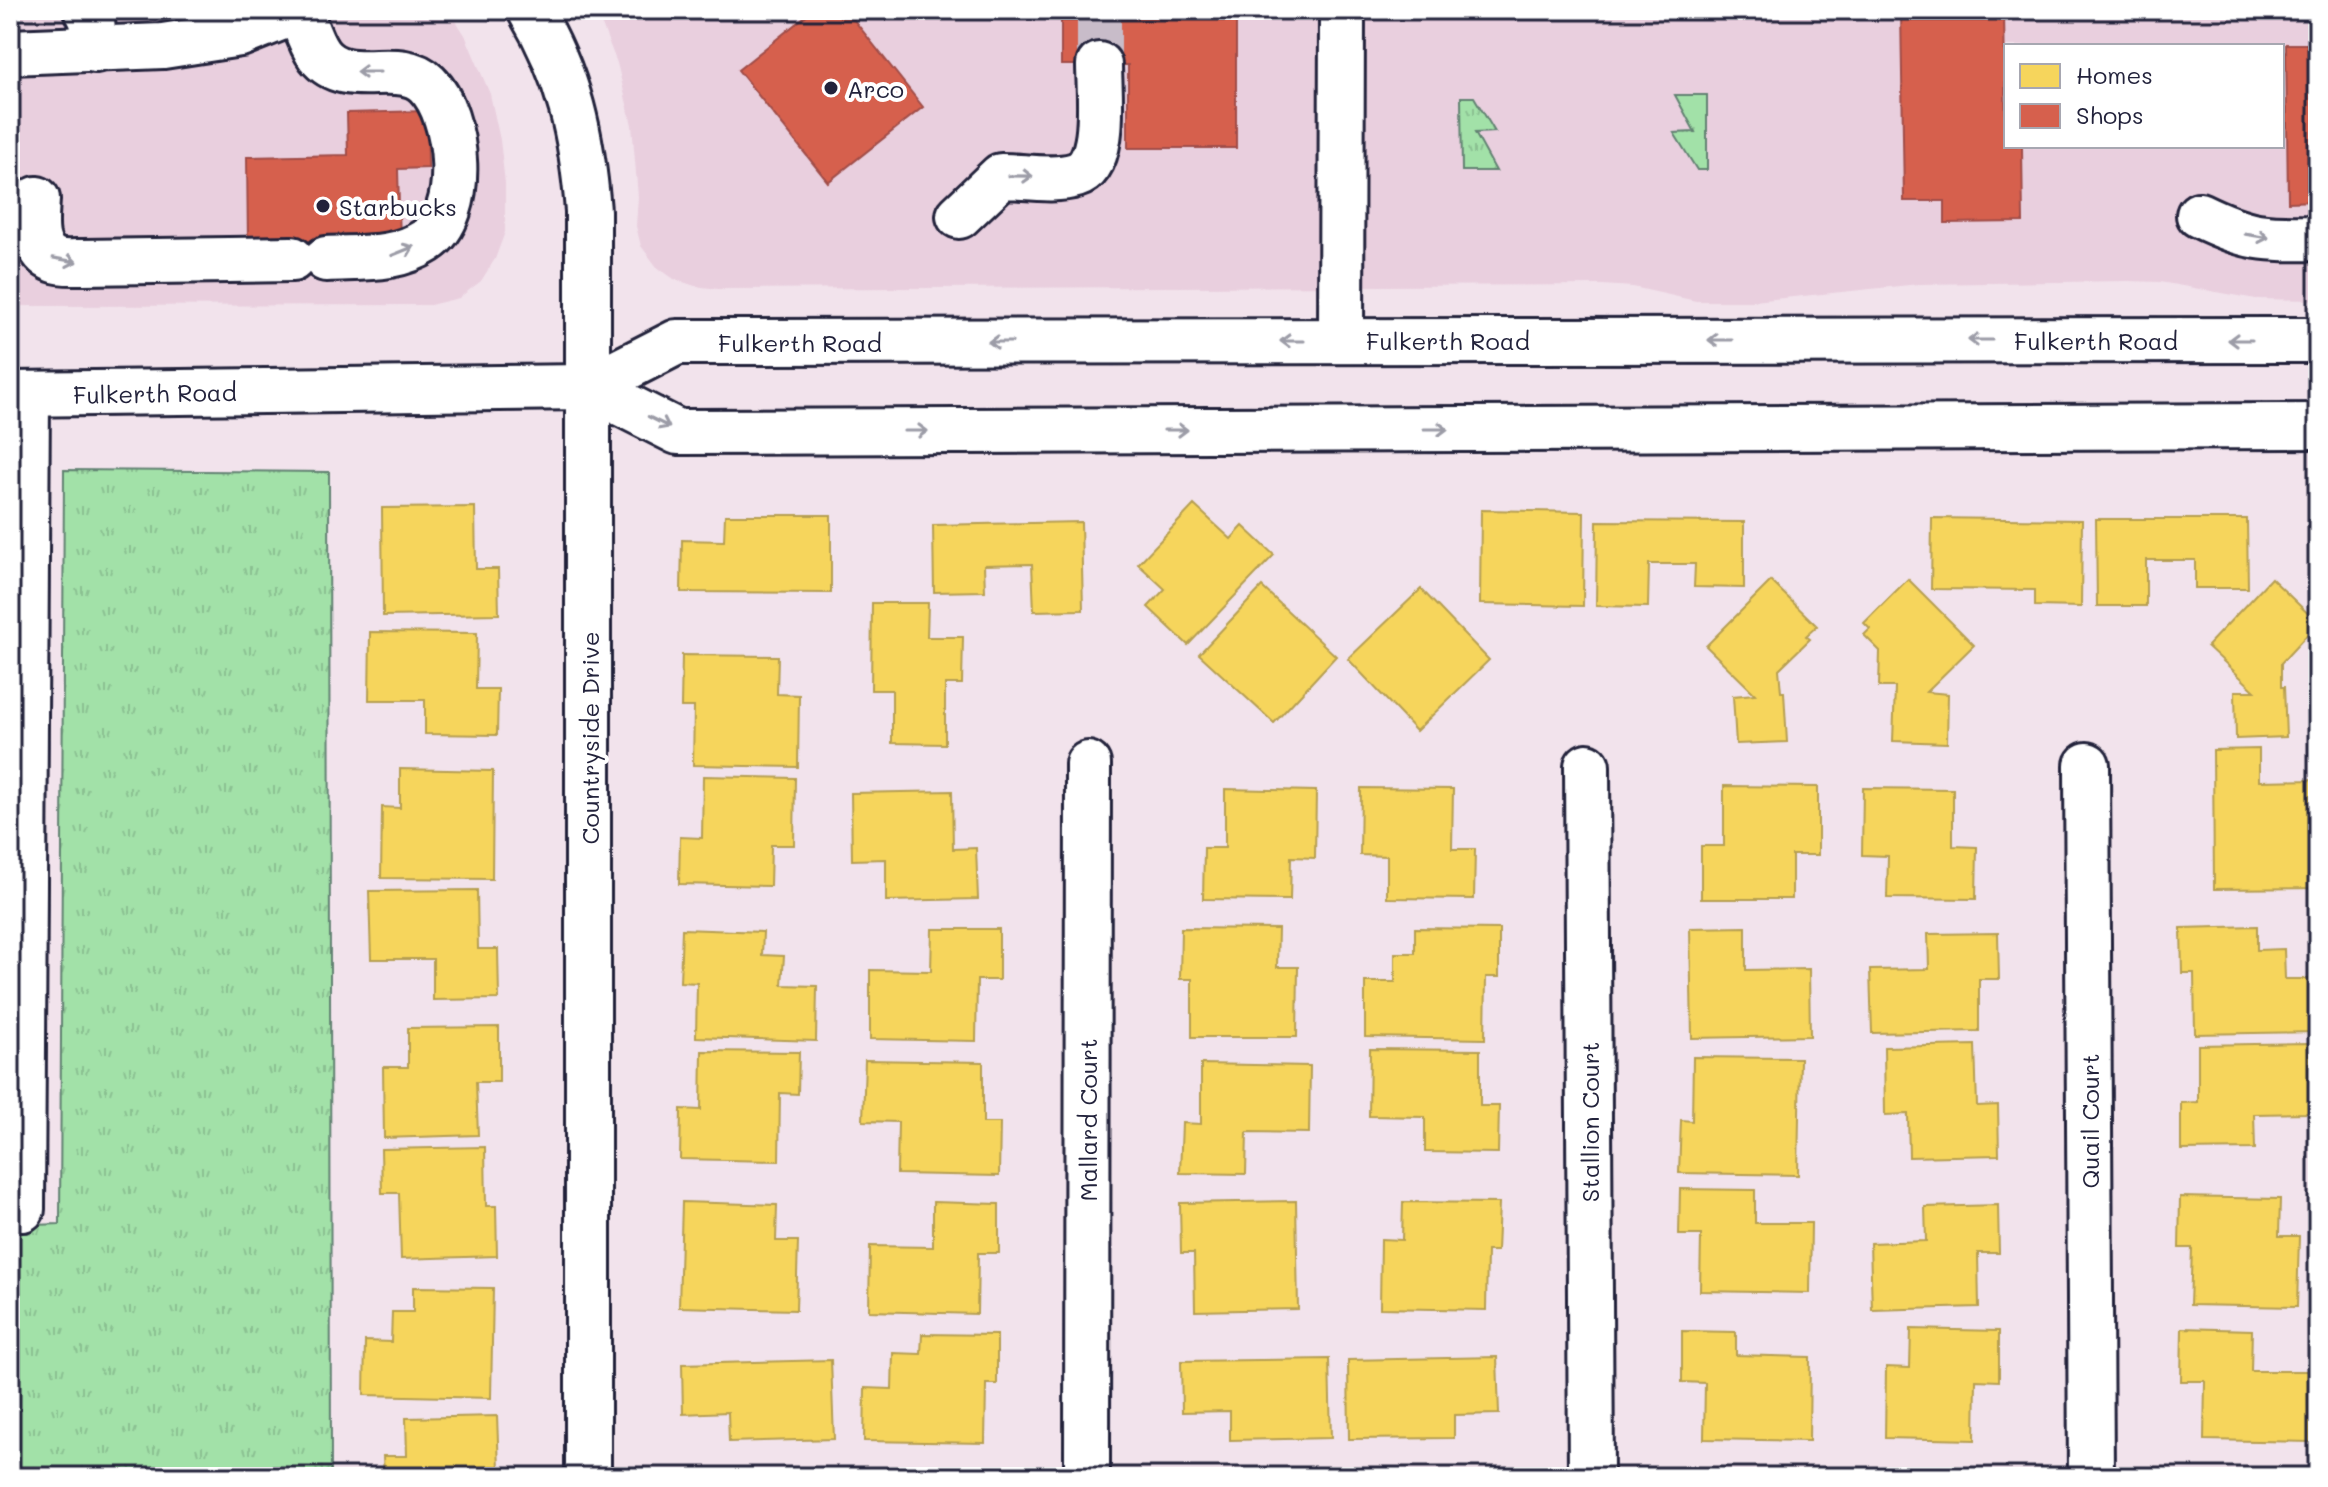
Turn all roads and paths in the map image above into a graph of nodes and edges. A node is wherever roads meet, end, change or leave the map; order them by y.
1 (300, 10) edge
2 (530, 10) edge
3 (1342, 10) edge
4 (91, 30) edge
5 (10, 52) edge
6 (1099, 65) tunnel mouth
7 (37, 199) dead end
8 (2199, 215) dead end
9 (959, 216) dead end
10 (2318, 238) edge
11 (1341, 340) junction
12 (2318, 340) edge
13 (589, 387) junction
14 (18, 394) edge
15 (2318, 426) edge
16 (1088, 764) dead end
17 (2087, 765) dead end
18 (1587, 766) dead end
19 (22, 1209) dead end
20 (588, 1477) edge
21 (1087, 1477) edge
22 (1591, 1477) edge
23 (2091, 1477) edge

1 - 4 street
7 -> 1 street
2 - 13 street, Countryside Drive
3 - 11 street
4 - 5 street
9 -> 6 street
8 -> 10 street
12 -> 11 street, Fulkerth Road
11 -> 13 street, Fulkerth Road
13 - 14 street, Fulkerth Road
13 -> 15 street, Fulkerth Road
13 - 20 street, Countryside Drive
14 - 19 street
16 - 21 street, Mallard Court
17 - 23 street, Quail Court
18 - 22 street, Stallion Court

